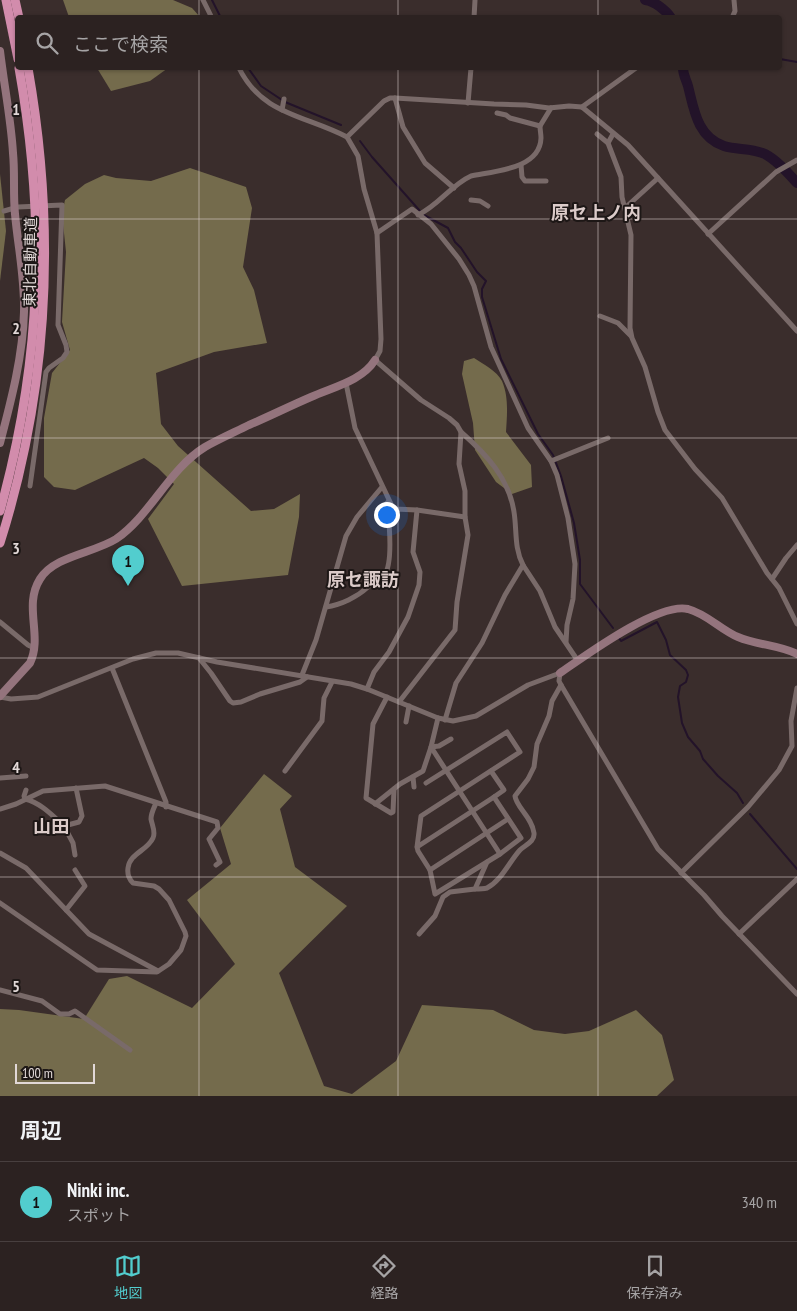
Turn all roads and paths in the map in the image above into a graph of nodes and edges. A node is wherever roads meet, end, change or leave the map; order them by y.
1 (6, 0) edge
2 (15, 0) edge
3 (203, 0) edge
4 (475, 0) edge
5 (735, 1) edge
6 (18, 15) edge
7 (210, 15) edge
8 (474, 15) edge
9 (733, 15) edge
10 (15, 44) edge
11 (0, 51) edge
12 (19, 70) edge
13 (28, 70) edge
14 (240, 70) edge
15 (471, 70) edge
16 (633, 70) edge
17 (395, 98) junction
18 (284, 100) dead end
19 (468, 103) junction
20 (508, 105) junction
21 (582, 107) junction
22 (282, 108) junction
23 (551, 108) junction
24 (497, 113) dead end
25 (506, 115) junction
26 (540, 126) junction
27 (597, 134) dead end
28 (613, 134) junction
29 (347, 137) junction
30 (608, 143) junction
31 (797, 160) edge
32 (521, 165) junction
33 (658, 178) junction
34 (546, 181) dead end
35 (454, 188) junction
36 (471, 200) dead end
37 (488, 206) dead end
38 (16, 207) junction
39 (625, 208) junction
40 (4, 211) dead end
41 (418, 215) junction
42 (377, 233) junction
43 (708, 234) junction
44 (600, 316) dead end
45 (797, 331) edge
46 (632, 337) junction
47 (376, 360) junction
48 (346, 382) junction
49 (462, 432) junction
50 (608, 438) dead end
51 (0, 443) edge
52 (554, 460) junction
53 (30, 486) dead end
54 (382, 487) junction
55 (388, 501) junction
56 (417, 510) junction
57 (0, 511) edge
58 (465, 517) junction
59 (0, 543) edge
60 (797, 546) edge
61 (523, 565) junction
62 (772, 579) junction
63 (326, 606) junction
64 (0, 622) edge
65 (797, 624) edge
66 (566, 642) junction
67 (34, 648) junction
68 (797, 654) edge
69 (199, 658) junction
70 (578, 661) junction
71 (112, 668) junction
72 (560, 673) junction
73 (304, 676) junction
74 (332, 682) junction
75 (561, 686) junction
76 (797, 688) edge
77 (367, 689) junction
78 (0, 696) edge
79 (386, 697) junction
80 (399, 702) junction
81 (409, 706) junction
82 (438, 718) junction
83 (445, 720) junction
84 (406, 722) dead end
85 (450, 739) dead end
86 (431, 747) junction
87 (446, 770) junction
88 (285, 771) dead end
89 (491, 771) junction
90 (26, 776) dead end
91 (413, 776) junction
92 (0, 778) edge
93 (426, 784) dead end
94 (414, 787) dead end
95 (76, 788) junction
96 (394, 789) junction
97 (26, 790) dead end
98 (460, 791) junction
99 (494, 797) junction
100 (25, 799) junction
101 (156, 803) junction
102 (375, 804) junction
103 (42, 807) junction
104 (166, 807) junction
105 (0, 809) edge
106 (53, 809) dead end
107 (472, 812) junction
108 (508, 819) junction
109 (64, 826) junction
110 (486, 833) junction
111 (417, 847) junction
112 (0, 853) edge
113 (500, 854) junction
114 (75, 855) dead end
115 (488, 861) junction
116 (216, 865) dead end
117 (75, 870) dead end
118 (430, 870) junction
119 (681, 873) junction
120 (797, 879) edge
121 (475, 889) junction
122 (0, 903) edge
123 (66, 910) junction
124 (419, 934) dead end
125 (739, 934) junction
126 (158, 971) junction
127 (1, 991) edge
128 (797, 994) edge
129 (130, 1050) dead end

1 - 10 highway
2 - 6 highway
3 - 7 street
4 - 8 street
5 - 9 street
11 - 38 street
12 - 57 highway, 東北自動車道
13 - 59 highway, 東北自動車道
14 - 22 street
15 - 19 street
16 - 21 street
17 - 19 street
17 - 29 street
17 - 35 street
18 - 22 street
19 - 20 street
20 - 23 street
20 - 25 street
21 - 23 street
21 - 28 street
22 - 29 street
23 - 26 street
24 - 25 street
25 - 26 street
26 - 32 street
27 - 30 street
28 - 30 street
28 - 33 street
29 - 42 street
30 - 39 street
31 - 43 street
32 - 34 street
32 - 35 street
33 - 39 street
33 - 43 street
35 - 41 street
36 - 37 street
38 - 40 street
38 - 51 street
38 - 53 street
39 - 46 street
41 - 42 street
41 - 52 street
42 - 47 street
43 - 45 street
44 - 46 street
46 - 62 street
47 - 48 street
47 - 49 street
48 - 54 street
48 - 67 street
49 - 58 street
49 - 61 street
50 - 52 street
52 - 66 street
54 - 55 street
54 - 63 street
55 - 56 street
55 - 63 street
56 - 58 street
56 - 77 street
58 - 80 street
60 - 62 street
61 - 66 street
61 - 83 street
62 - 65 street
63 - 73 street
64 - 67 street
66 - 70 street
67 - 78 street
68 - 70 street
69 - 71 street
69 - 73 street
69 - 73 street
70 - 72 street
71 - 78 street
71 - 104 street
72 - 75 street
72 - 83 street
73 - 74 street
74 - 77 street
74 - 88 street
75 - 119 street
75 - 121 street
76 - 119 street
77 - 79 street
79 - 80 street
79 - 102 street
80 - 81 street
81 - 82 street
81 - 84 street
82 - 83 street
82 - 86 street
85 - 86 street
86 - 87 street
86 - 91 street
87 - 89 street
87 - 93 street
87 - 98 street
89 - 98 street
89 - 99 street
90 - 92 street
91 - 94 street
91 - 96 street
95 - 100 street
95 - 101 street
95 - 109 street
96 - 102 street
96 - 102 street
97 - 100 street
98 - 107 street
98 - 111 street
99 - 107 street
99 - 108 street
100 - 103 street
100 - 105 street
101 - 104 street
101 - 126 street
103 - 106 street
103 - 109 street
104 - 116 street
107 - 110 street
107 - 111 street
108 - 110 street
108 - 113 street
109 - 114 street
110 - 113 street
110 - 118 street
111 - 118 street
112 - 123 street
113 - 115 street
115 - 118 street
115 - 121 street
117 - 123 street
119 - 125 street
120 - 125 street
121 - 124 street
122 - 126 street
123 - 126 street
125 - 128 street
127 - 129 street

